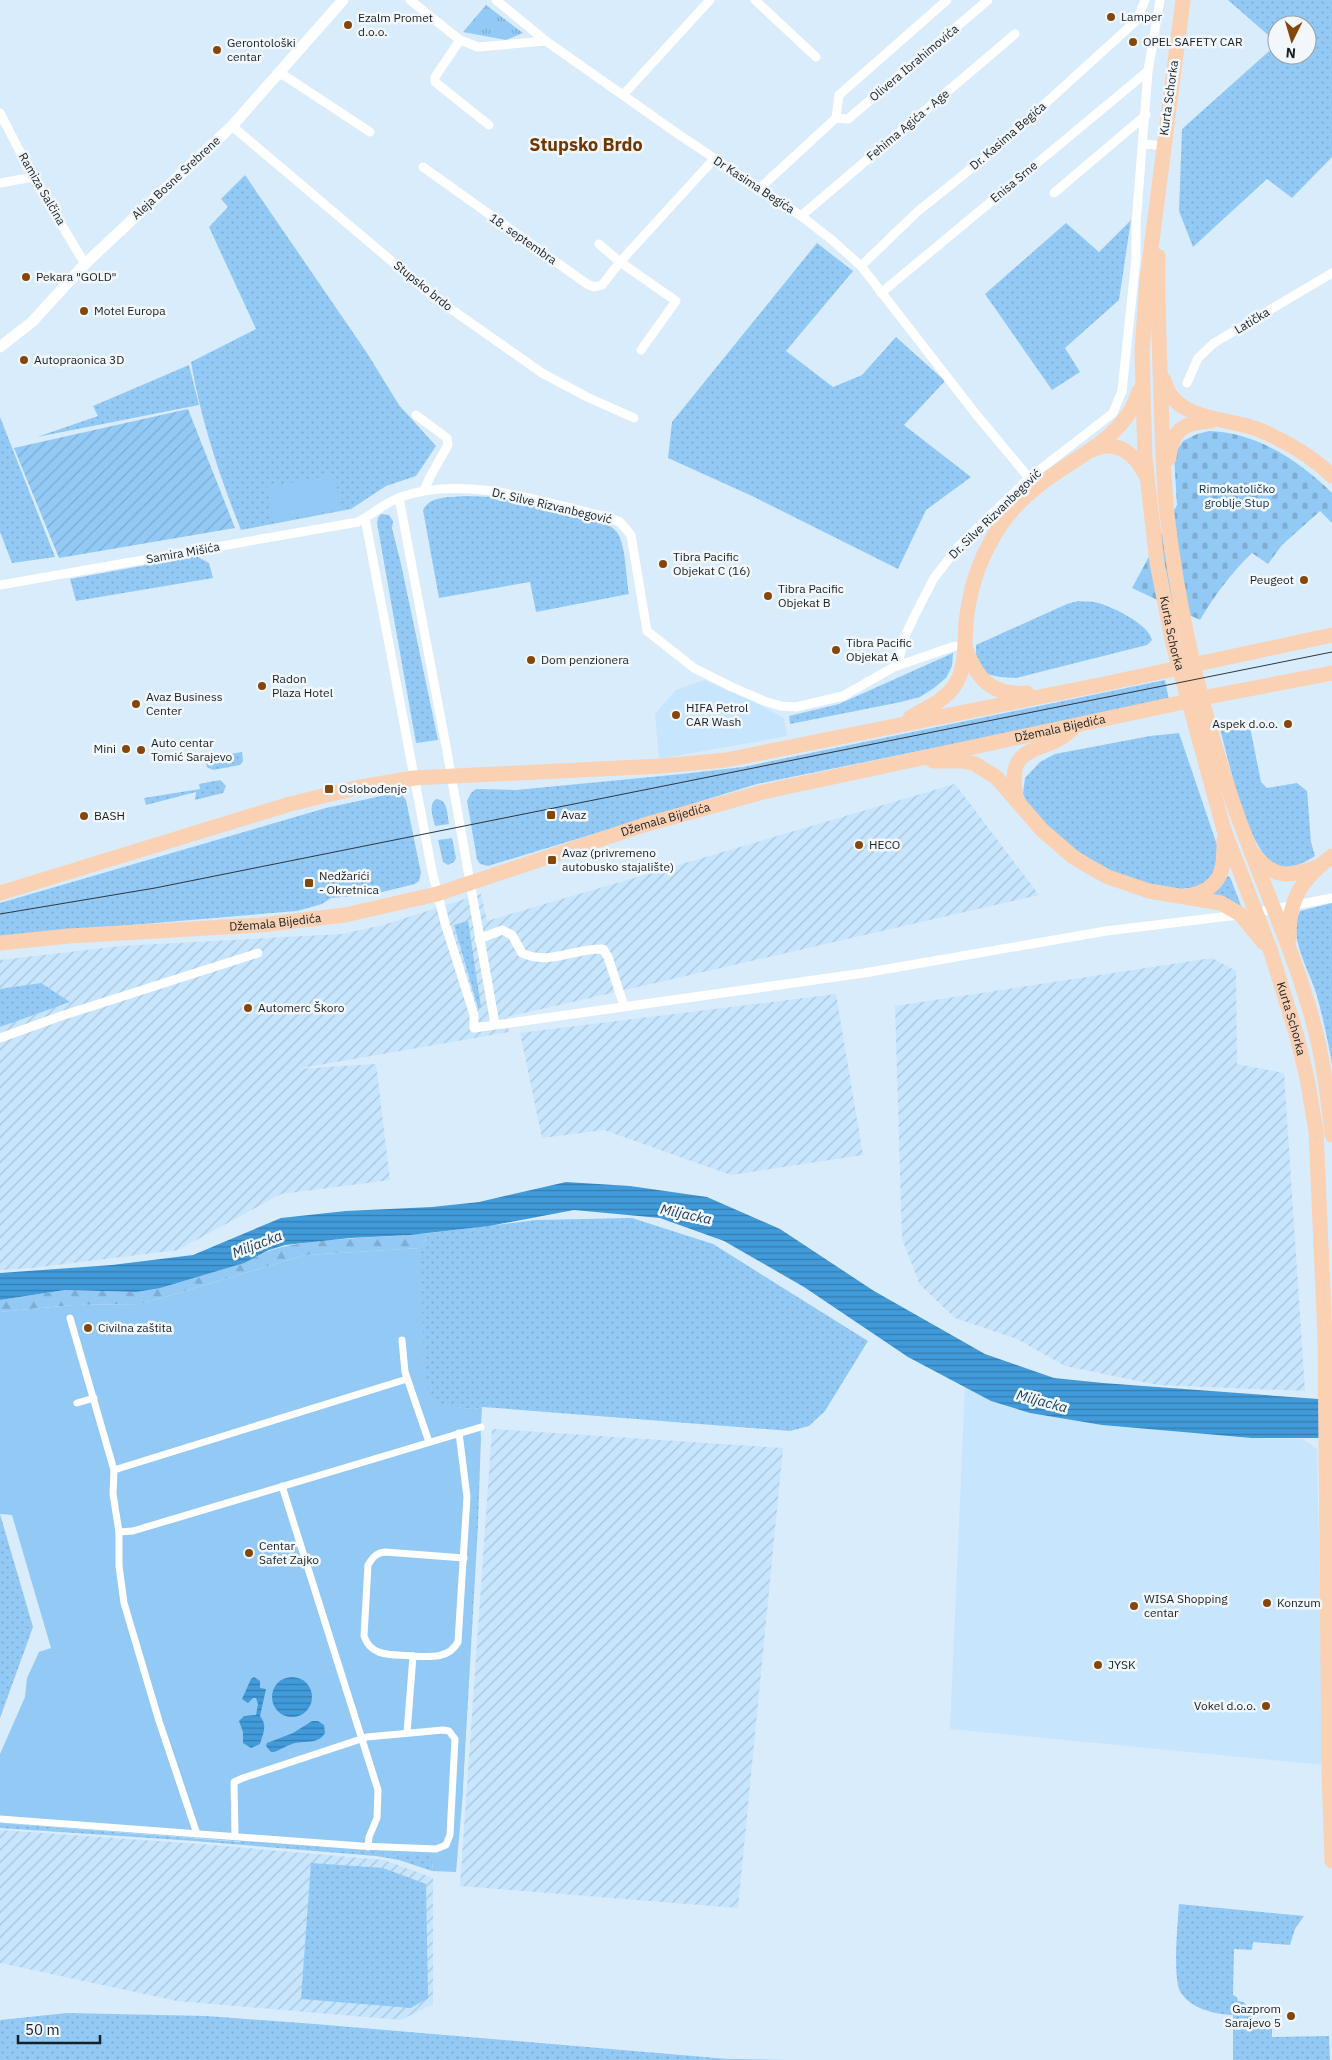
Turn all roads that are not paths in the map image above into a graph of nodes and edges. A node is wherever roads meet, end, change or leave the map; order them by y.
1 (343, 0) edge
2 (410, 0) edge
3 (496, 0) edge
4 (710, 0) edge
5 (755, 0) edge
6 (947, 0) edge
7 (988, 0) edge
8 (1145, 0) edge
9 (1160, 0) edge
10 (1183, 0) edge
11 (1015, 34) dead end
12 (460, 40) junction
13 (546, 41) junction
14 (816, 57) dead end
15 (1148, 71) junction
16 (278, 76) junction
17 (623, 95) junction
18 (0, 113) edge
19 (1146, 115) junction
20 (836, 118) junction
21 (489, 125) dead end
22 (232, 126) junction
23 (370, 132) dead end
24 (1144, 144) junction
25 (1162, 146) junction
26 (714, 159) junction
27 (423, 167) dead end
28 (33, 177) junction
29 (0, 183) edge
30 (760, 188) junction
31 (1054, 193) dead end
32 (1158, 196) junction
33 (801, 216) junction
34 (599, 244) dead end
35 (620, 262) junction
36 (85, 264) junction
37 (861, 266) junction
38 (1332, 272) edge
39 (881, 293) junction
40 (0, 347) edge
41 (641, 350) dead end
42 (1160, 362) junction
43 (1142, 380) junction
44 (1187, 383) dead end
45 (416, 415) dead end
46 (634, 418) dead end
47 (1233, 422) junction
48 (1092, 450) junction
49 (1332, 476) edge
50 (1147, 478) junction
51 (1033, 482) junction
52 (1164, 482) junction
53 (424, 490) junction
54 (399, 498) junction
55 (366, 518) junction
56 (0, 585) edge
57 (1331, 634) edge
58 (960, 647) junction
59 (897, 666) junction
60 (1332, 673) edge
61 (1084, 688) junction
62 (1076, 725) junction
63 (898, 726) junction
64 (915, 758) junction
65 (451, 776) junction
66 (414, 778) junction
67 (1017, 800) junction
68 (1224, 830) junction
69 (1250, 849) junction
70 (1332, 856) edge
71 (1318, 866) junction
72 (470, 883) junction
73 (0, 893) edge
74 (437, 894) junction
75 (1184, 897) junction
76 (1332, 898) edge
77 (1284, 926) junction
78 (1259, 933) junction
79 (479, 939) junction
80 (0, 943) edge
81 (258, 953) dead end
82 (624, 1006) junction
83 (495, 1024) junction
84 (0, 1038) edge
85 (1332, 1135) edge
86 (70, 1318) dead end
87 (402, 1340) dead end
88 (407, 1379) junction
89 (94, 1398) junction
90 (77, 1403) dead end
91 (481, 1427) dead end
92 (458, 1433) junction
93 (429, 1442) junction
94 (114, 1470) junction
95 (282, 1486) junction
96 (119, 1532) junction
97 (464, 1558) junction
98 (413, 1656) junction
99 (407, 1733) junction
100 (362, 1739) junction
101 (0, 1819) edge
102 (197, 1834) junction
103 (235, 1836) junction
104 (368, 1847) junction
105 (1332, 1861) edge

1 - 16 street, Aleja Bosne Srebrene
2 - 12 street
3 - 13 street, Dr Kasima Begića
4 - 17 street
5 - 14 street
6 - 20 street, Olivera Ibrahimovića
7 - 20 street, Olivera Ibrahimovića
8 - 37 street, Dr. Kasima Begića
9 - 15 street
10 - 25 main road, Kurta Schorka
11 - 33 street, Fehima Agića - Age
12 - 13 street
12 - 21 street
13 - 17 street, Dr Kasima Begića
15 - 19 street
15 - 39 street, Enisa Srne
16 - 22 street, Aleja Bosne Srebrene
16 - 23 street
17 - 26 street, Dr Kasima Begića
18 - 28 street, Ramiza Salčina
19 - 24 street
19 - 31 street
20 - 30 street, Olivera Ibrahimovića
22 - 36 street, Aleja Bosne Srebrene
22 - 46 street, Stupsko brdo
24 - 25 street
24 - 51 street, Dr. Silve Rizvanbegović
25 - 32 main road, Kurta Schorka
26 - 30 street, Dr Kasima Begića
26 - 35 street, 18. septembra
27 - 35 street, 18. septembra
28 - 29 street
28 - 36 street, Ramiza Salčina
30 - 33 street, Dr Kasima Begića
32 - 42 main road, Kurta Schorka
32 - 43 main road, Kurta Schorka
33 - 37 street, Dr Kasima Begića
34 - 35 street
35 - 41 street
36 - 40 street, Aleja Bosne Srebrene
37 - 39 street, Dr Kasima Begića
38 - 44 street, Latička
39 - 51 street, Dr Kasima Begića
42 - 47 main road
42 - 52 main road, Kurta Schorka
43 - 48 main road
43 - 50 main road, Kurta Schorka
45 - 53 street
47 - 49 main road
47 - 52 main road
48 - 50 main road
48 - 51 main road
50 - 68 main road, Kurta Schorka
51 - 58 main road
51 - 59 street, Dr. Silve Rizvanbegović
52 - 69 main road, Kurta Schorka
53 - 54 street, Dr. Silve Rizvanbegović
53 - 59 street, Dr. Silve Rizvanbegović
54 - 55 street, Dr. Silve Rizvanbegović
54 - 65 street
55 - 56 street, Samira Mišića
55 - 66 street
57 - 61 main road
58 - 59 street, Dr. Silve Rizvanbegović
58 - 61 main road
58 - 63 main road
60 - 62 main road, Džemala Bijedića
61 - 63 main road
62 - 64 main road, Džemala Bijedića
62 - 67 main road
63 - 65 main road
64 - 67 main road
64 - 72 main road, Džemala Bijedića
65 - 66 main road
65 - 72 street
66 - 73 main road
66 - 74 street
67 - 75 main road
68 - 75 main road
68 - 78 main road, Kurta Schorka
69 - 71 main road
69 - 77 main road, Kurta Schorka
70 - 71 main road
71 - 77 main road
72 - 74 main road, Džemala Bijedića
72 - 79 street
74 - 80 main road, Džemala Bijedića
74 - 83 street
75 - 78 main road
76 - 82 street
77 - 85 main road, Kurta Schorka
78 - 105 main road, Kurta Schorka
79 - 82 street
79 - 83 street
81 - 84 street
82 - 83 street
86 - 89 street
87 - 88 street
88 - 93 street
88 - 94 street
89 - 90 street
89 - 94 street
91 - 92 street
92 - 93 street
92 - 97 street
93 - 95 street
94 - 96 street
95 - 96 street
95 - 100 street
96 - 102 street
97 - 98 street
97 - 98 street
98 - 99 street
99 - 100 street
99 - 104 street
100 - 103 street
100 - 104 street
101 - 102 street
102 - 103 street
103 - 104 street

